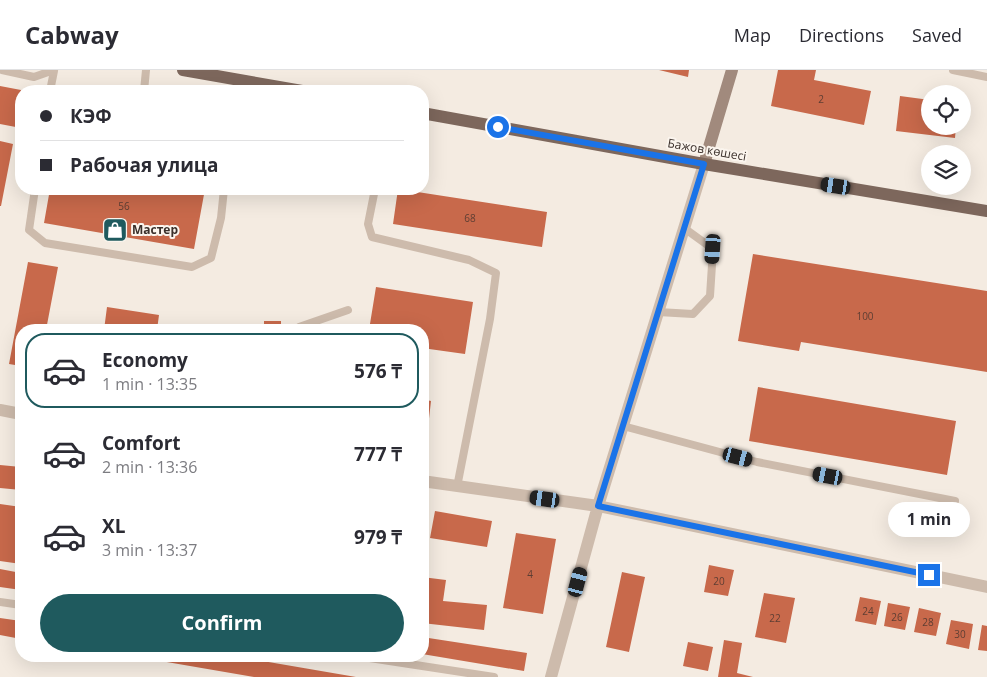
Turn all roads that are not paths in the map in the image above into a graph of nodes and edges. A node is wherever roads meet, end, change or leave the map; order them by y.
1 (2, 70) edge
2 (54, 70) edge
3 (146, 70) edge
4 (183, 70) edge
5 (732, 70) edge
6 (953, 70) edge
7 (987, 77) edge
8 (51, 85) edge
9 (145, 85) edge
10 (256, 85) edge
11 (429, 114) edge
12 (704, 164) junction
13 (34, 195) edge
14 (223, 195) edge
15 (374, 195) edge
16 (987, 211) edge
17 (684, 228) junction
18 (348, 310) dead end
19 (658, 312) junction
20 (308, 324) edge
21 (0, 410) edge
22 (15, 413) edge
23 (623, 426) junction
24 (429, 482) edge
25 (457, 487) junction
26 (955, 501) dead end
27 (598, 506) junction
28 (987, 587) edge
29 (0, 602) edge
30 (15, 604) edge
31 (396, 662) edge
32 (494, 677) edge
33 (551, 677) edge

1 - 2 lane
2 - 8 lane
3 - 9 lane
4 - 10 main road
5 - 12 main road
6 - 7 lane
11 - 12 main road, Бажов көшесі
12 - 16 main road, Бажов көшесі
12 - 17 street
13 - 14 lane
15 - 25 lane
17 - 19 street
17 - 19 lane
18 - 20 lane
19 - 23 street
21 - 22 street
23 - 26 lane
23 - 27 street
24 - 25 street
25 - 27 street
27 - 28 street
27 - 33 street
29 - 30 lane
31 - 32 lane

